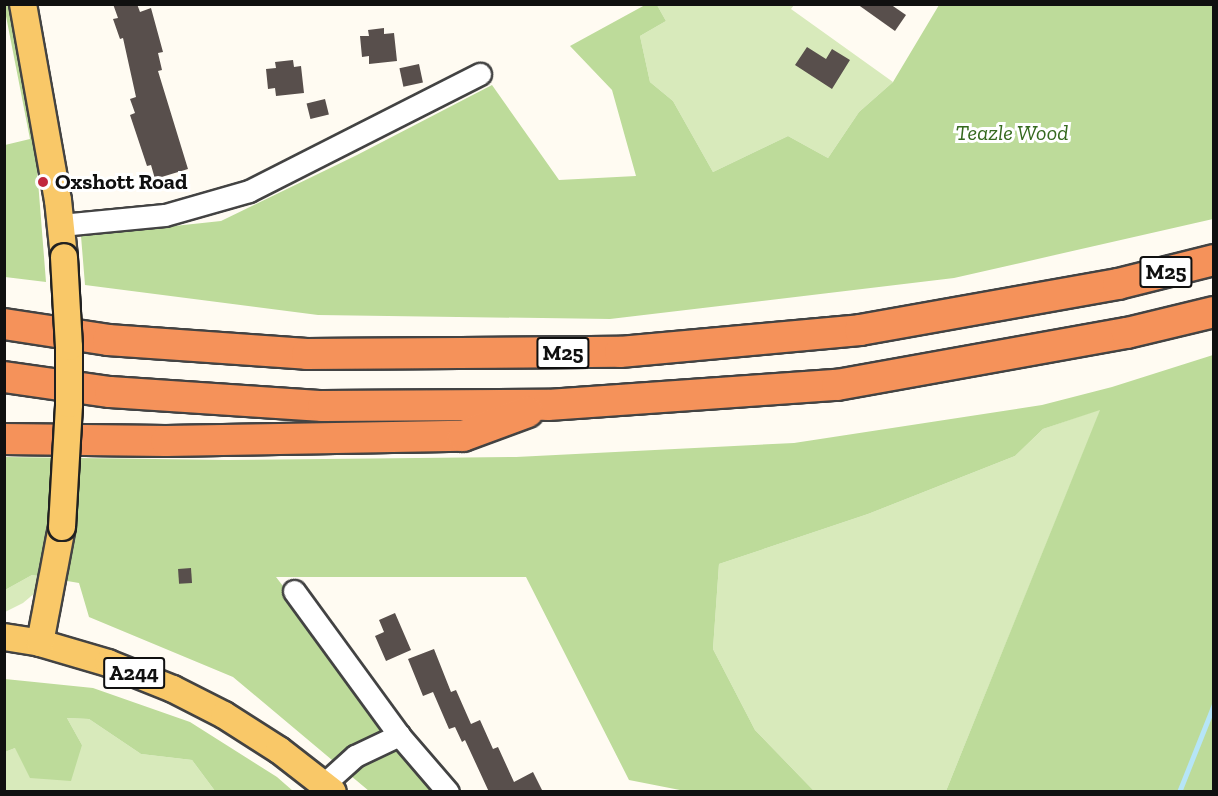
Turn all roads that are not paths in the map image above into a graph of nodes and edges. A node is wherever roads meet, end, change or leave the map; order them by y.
1 (23, 4) edge
2 (480, 74) dead end
3 (61, 225) junction
4 (1214, 260) edge
5 (1214, 312) edge
6 (4, 324) edge
7 (4, 377) edge
8 (548, 405) junction
9 (4, 439) edge
10 (294, 591) dead end
11 (4, 637) edge
12 (40, 643) junction
13 (399, 735) junction
14 (328, 788) edge
15 (448, 792) edge

1 - 3 main road
2 - 3 street
3 - 12 main road, bridge
4 - 6 highway, M25
5 - 8 highway, M25
7 - 8 highway, M25
8 - 9 highway, M25
10 - 13 street
11 - 12 main road, A244
12 - 14 main road, A244
13 - 14 street
13 - 15 street

